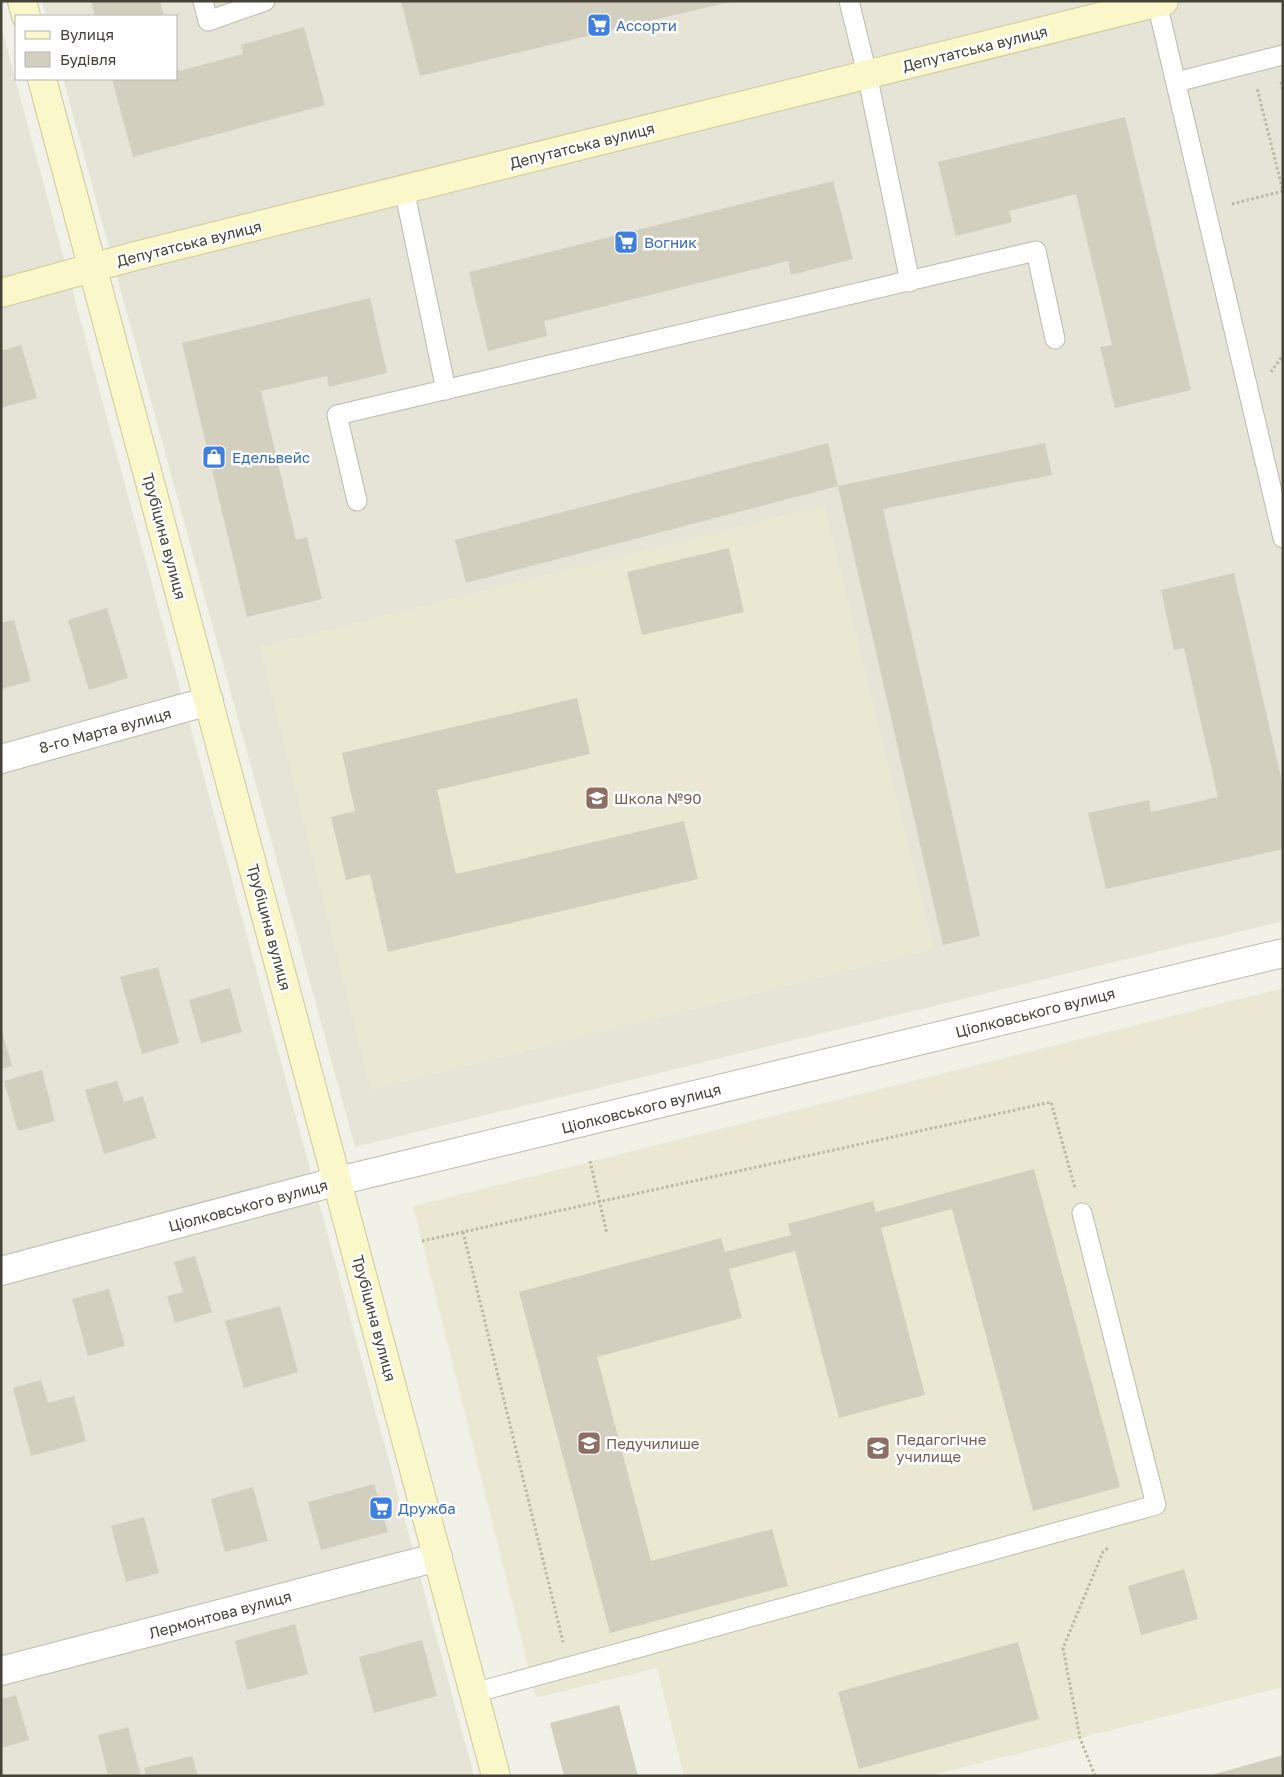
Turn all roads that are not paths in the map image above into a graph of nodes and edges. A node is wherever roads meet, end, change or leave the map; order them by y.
1 (22, 1) edge
2 (203, 1) edge
3 (265, 1) edge
4 (849, 1) edge
5 (1161, 2) edge
6 (26, 15) edge
7 (1283, 55) edge
8 (867, 74) junction
9 (42, 80) edge
10 (1176, 82) junction
11 (404, 189) junction
12 (93, 266) junction
13 (910, 282) junction
14 (1, 293) edge
15 (1055, 339) dead end
16 (446, 390) junction
17 (357, 501) dead end
18 (1283, 538) edge
19 (210, 701) junction
20 (1, 759) edge
21 (1283, 952) edge
22 (338, 1181) junction
23 (1082, 1213) road end
24 (1, 1272) edge
25 (438, 1557) junction
26 (1, 1671) edge
27 (474, 1693) junction
28 (496, 1776) edge

1 - 6 street
2 - 3 lane
4 - 8 lane
5 - 8 street, Депутатська вулиця
5 - 10 lane
7 - 10 lane
8 - 11 street, Депутатська вулиця
8 - 13 lane
9 - 12 street, Трубіцина вулиця
10 - 18 lane
11 - 12 street, Депутатська вулиця
11 - 16 lane
12 - 14 street, Депутатська вулиця
12 - 19 street, Трубіцина вулиця
13 - 15 lane
13 - 16 lane
16 - 17 lane
19 - 20 street, 8-го Марта вулиця
19 - 22 street, Трубіцина вулиця
21 - 22 street, Ціолковського вулиця
22 - 24 street, Ціолковського вулиця
22 - 25 street, Трубіцина вулиця
23 - 27 lane
25 - 26 street, Лермонтова вулиця
25 - 27 street, Трубіцина вулиця
27 - 28 street, Трубіцина вулиця

